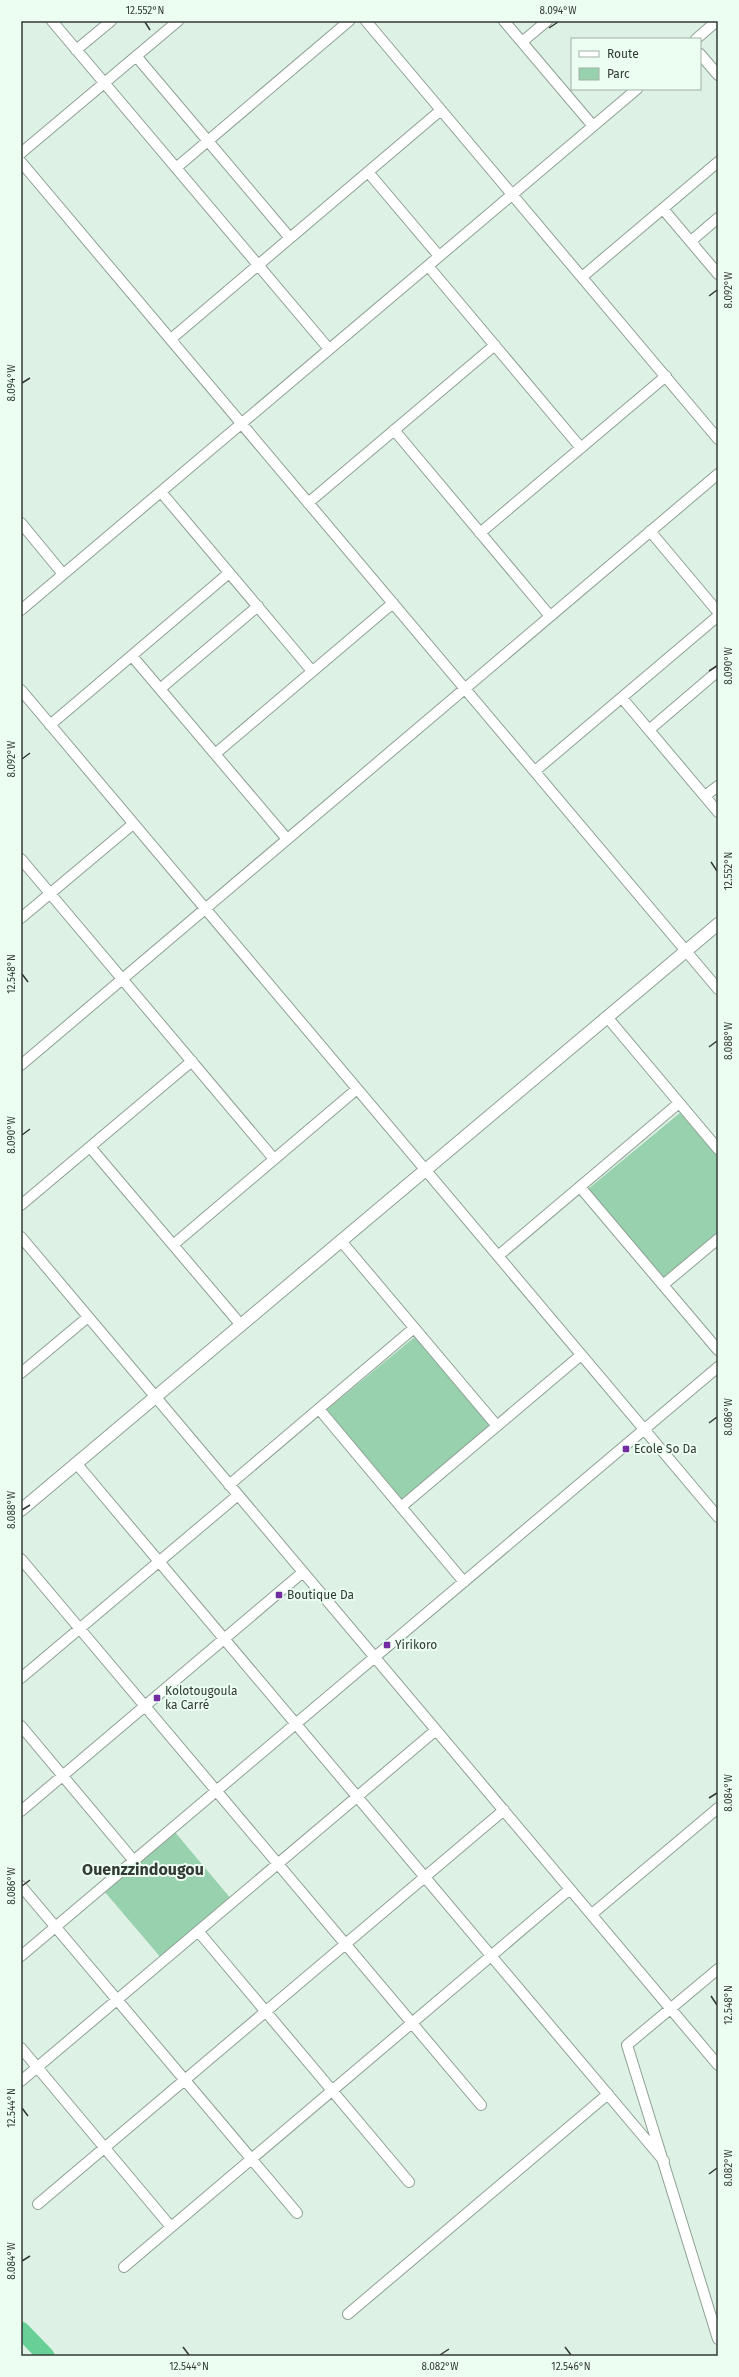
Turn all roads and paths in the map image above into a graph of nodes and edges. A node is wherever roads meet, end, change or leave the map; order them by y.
1 (52, 21) edge
2 (111, 21) edge
3 (178, 21) edge
4 (349, 21) edge
5 (366, 21) edge
6 (504, 21) edge
7 (547, 21) edge
8 (717, 21) edge
9 (697, 38) edge
10 (522, 42) junction
11 (76, 50) junction
12 (701, 55) edge
13 (136, 56) junction
14 (718, 75) edge
15 (104, 83) junction
16 (636, 90) edge
17 (441, 110) junction
18 (593, 126) junction
19 (208, 141) junction
20 (21, 154) edge
21 (21, 162) edge
22 (718, 162) edge
23 (176, 168) junction
24 (368, 172) junction
25 (512, 194) junction
26 (663, 209) junction
27 (718, 218) edge
28 (290, 238) junction
29 (691, 241) junction
30 (439, 256) junction
31 (258, 265) junction
32 (428, 266) junction
33 (718, 274) edge
34 (582, 277) junction
35 (171, 339) junction
36 (495, 345) junction
37 (329, 349) junction
38 (666, 376) junction
39 (242, 423) junction
40 (394, 430) junction
41 (718, 438) edge
42 (581, 448) junction
43 (718, 474) edge
44 (161, 492) junction
45 (308, 503) junction
46 (21, 524) edge
47 (650, 531) junction
48 (480, 533) junction
49 (229, 573) junction
50 (63, 574) junction
51 (393, 603) junction
52 (258, 606) junction
53 (21, 610) edge
54 (718, 612) edge
55 (550, 616) junction
56 (718, 616) edge
57 (132, 656) junction
58 (312, 671) junction
59 (718, 671) edge
60 (465, 688) junction
61 (160, 689) junction
62 (21, 690) edge
63 (622, 698) junction
64 (50, 725) junction
65 (649, 730) junction
66 (215, 754) junction
67 (535, 771) junction
68 (718, 786) edge
69 (705, 796) junction
70 (718, 812) edge
71 (133, 824) junction
72 (287, 840) junction
73 (21, 859) edge
74 (50, 894) junction
75 (205, 909) junction
76 (21, 918) edge
77 (718, 924) edge
78 (686, 951) junction
79 (122, 979) junction
80 (718, 989) edge
81 (607, 1017) junction
82 (23, 1060) edge
83 (192, 1061) junction
84 (357, 1089) junction
85 (679, 1103) junction
86 (90, 1147) junction
87 (718, 1149) edge
88 (274, 1159) junction
89 (425, 1170) junction
90 (580, 1187) junction
91 (21, 1205) edge
92 (21, 1238) edge
93 (718, 1239) edge
94 (341, 1241) junction
95 (173, 1245) junction
96 (498, 1256) junction
97 (663, 1285) junction
98 (88, 1317) junction
99 (240, 1325) junction
100 (414, 1328) junction
101 (718, 1350) edge
102 (581, 1355) junction
103 (718, 1368) edge
104 (21, 1373) edge
105 (155, 1397) junction
106 (319, 1409) junction
107 (497, 1426) junction
108 (644, 1430) junction
109 (76, 1463) junction
110 (229, 1485) junction
111 (238, 1495) junction
112 (401, 1507) junction
113 (21, 1510) edge
114 (718, 1517) edge
115 (21, 1559) edge
116 (159, 1562) junction
117 (303, 1572) junction
118 (464, 1582) junction
119 (80, 1629) junction
120 (224, 1639) junction
121 (375, 1657) junction
122 (21, 1678) edge
123 (145, 1706) junction
124 (296, 1724) junction
125 (21, 1726) edge
126 (436, 1730) junction
127 (63, 1776) junction
128 (217, 1791) junction
129 (357, 1797) junction
130 (718, 1808) edge
131 (504, 1810) junction
132 (21, 1812) edge
133 (134, 1861) junction
134 (278, 1864) junction
135 (425, 1877) junction
136 (21, 1886) edge
137 (570, 1889) junction
138 (592, 1914) junction
139 (56, 1927) junction
140 (198, 1931) junction
141 (346, 1944) junction
142 (21, 1956) edge
143 (492, 1956) junction
144 (718, 1969) edge
145 (117, 2000) junction
146 (671, 2009) junction
147 (266, 2012) junction
148 (412, 2023) junction
149 (21, 2048) edge
150 (718, 2064) edge
151 (37, 2067) junction
152 (185, 2080) junction
153 (21, 2081) edge
154 (332, 2090) junction
155 (608, 2094) junction
156 (481, 2105) dead end
157 (105, 2148) junction
158 (251, 2159) junction
159 (664, 2161) junction
160 (409, 2182) dead end
161 (38, 2204) dead end
162 (297, 2213) dead end
163 (172, 2227) junction
164 (124, 2267) dead end
165 (348, 2314) dead end
166 (718, 2339) edge

1 - 11 street
2 - 11 street
3 - 13 street
4 - 19 street
5 - 17 street
6 - 10 street
7 - 10 street
8 - 9 street
10 - 18 street
11 - 15 street
12 - 14 street
13 - 15 street
13 - 19 street
15 - 20 street
15 - 23 street
16 - 18 street
17 - 24 street
17 - 25 street
18 - 25 street
19 - 23 street
19 - 28 street
21 - 35 street
22 - 26 street
23 - 31 street
24 - 28 street
24 - 30 street
25 - 30 street
25 - 34 street
26 - 29 street
26 - 34 street
27 - 29 street
28 - 31 street
29 - 33 street
30 - 32 street
31 - 35 street
31 - 37 street
32 - 36 street
32 - 37 street
34 - 38 street
35 - 39 street
36 - 40 street
36 - 42 street
37 - 39 street
38 - 41 street
38 - 42 street
39 - 44 street
39 - 45 street
40 - 45 street
40 - 48 street
42 - 48 street
43 - 47 street
44 - 49 street
44 - 50 street
45 - 51 street
46 - 50 street
47 - 54 street
47 - 55 street
48 - 55 street
49 - 52 street
49 - 57 street
50 - 53 street
51 - 58 street
51 - 60 street
52 - 58 street
52 - 61 street
55 - 60 street
56 - 63 street
57 - 61 street
57 - 64 street
58 - 66 street
59 - 65 street
60 - 67 street
60 - 72 street
61 - 66 street
62 - 64 street
63 - 65 street
63 - 67 street
64 - 71 street
65 - 69 street
66 - 72 street
67 - 78 street
68 - 69 street
69 - 70 street
71 - 74 street
71 - 75 street
72 - 75 street
73 - 74 street
74 - 76 street
74 - 79 street
75 - 79 street
75 - 84 street
77 - 78 street
78 - 80 street
78 - 81 street
79 - 82 street
79 - 83 street
81 - 85 street
81 - 89 street
83 - 86 street
83 - 88 street
84 - 88 street
84 - 89 street
85 - 87 street
85 - 90 street
86 - 91 street
86 - 95 street
88 - 95 street
89 - 94 street
89 - 96 street
90 - 96 street
90 - 97 street
92 - 98 street
93 - 97 street
94 - 99 street
94 - 100 street
95 - 99 street
96 - 102 street
97 - 101 street
98 - 104 street
98 - 105 street
99 - 105 street
100 - 106 street
100 - 107 street
102 - 107 street
102 - 108 street
103 - 108 street
105 - 109 street
105 - 110 street
106 - 110 street
106 - 112 street
107 - 112 street
108 - 114 street
108 - 118 street
109 - 113 street
109 - 116 street
110 - 111 street
111 - 116 street
111 - 117 street
112 - 118 street
115 - 119 street
116 - 119 street
116 - 120 street
117 - 120 street
117 - 121 street
118 - 121 street
119 - 122 street
119 - 123 street
120 - 123 street
120 - 124 street
121 - 124 street
121 - 126 street
123 - 127 street
123 - 128 street
124 - 128 street
124 - 129 street
125 - 127 street
126 - 129 street
126 - 131 street
127 - 132 street
127 - 133 street
128 - 133 street
128 - 134 street
129 - 134 street
129 - 135 street
130 - 138 street
131 - 135 street
131 - 137 street
133 - 139 street
134 - 140 street
134 - 141 street
135 - 141 street
135 - 143 street
136 - 139 street
137 - 138 street
137 - 143 street
138 - 146 street
139 - 142 street
139 - 145 street
140 - 145 street
140 - 147 street
141 - 147 street
141 - 148 street
143 - 148 street
143 - 155 street
144 - 146 street
145 - 151 street
145 - 152 street
146 - 150 street
146 - 159 street
147 - 152 street
147 - 154 street
148 - 154 street
148 - 156 street
149 - 151 street
151 - 153 street
151 - 157 street
152 - 157 street
152 - 158 street
154 - 158 street
154 - 160 street
155 - 159 street
155 - 165 street
157 - 161 street
157 - 163 street
158 - 162 street
158 - 163 street
159 - 166 street
163 - 164 street

